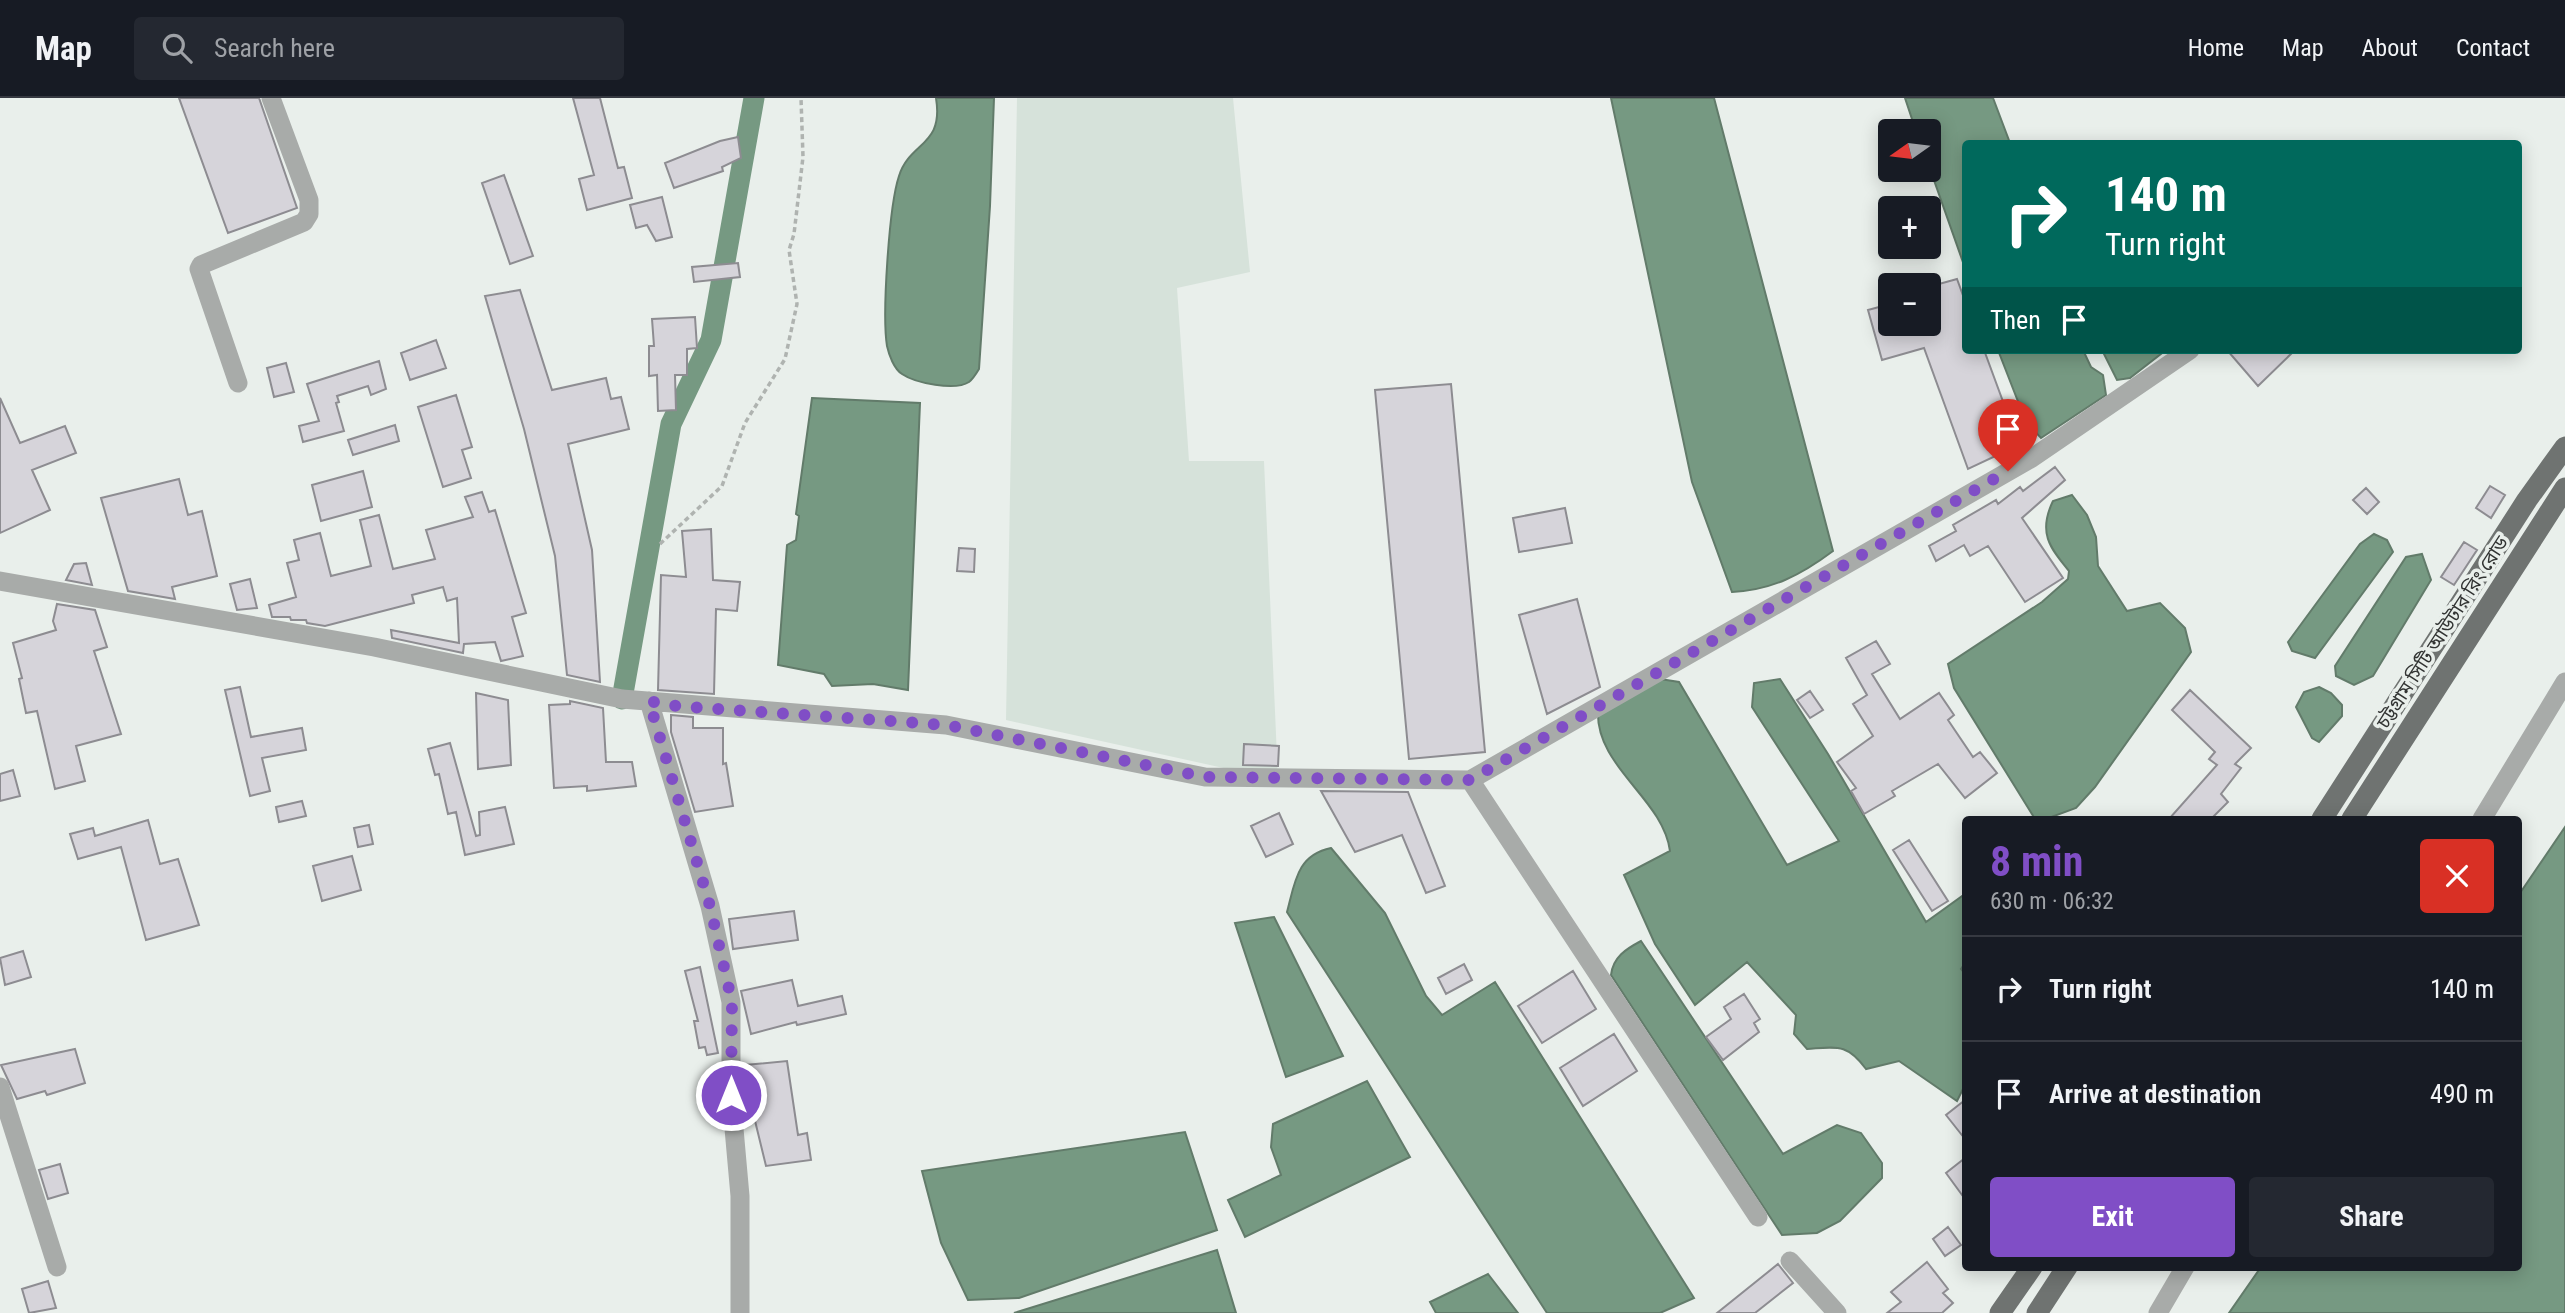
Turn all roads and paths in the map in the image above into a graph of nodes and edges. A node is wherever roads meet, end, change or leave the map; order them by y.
1 (271, 98) edge
2 (801, 98) edge
3 (2184, 354) edge
4 (238, 383) dead end
5 (2565, 447) edge
6 (2565, 488) edge
7 (660, 544) dead end
8 (0, 581) edge
9 (2565, 681) edge
10 (649, 701) junction
11 (1470, 780) junction
12 (2324, 816) edge
13 (2354, 816) edge
14 (2484, 816) edge
15 (0, 1087) edge
16 (1758, 1217) dead end
17 (1790, 1261) dead end
18 (57, 1266) dead end
19 (2029, 1271) edge
20 (2064, 1271) edge
21 (2183, 1271) edge
22 (740, 1313) edge
23 (1837, 1313) edge
24 (2000, 1313) edge
25 (2037, 1313) edge
26 (2158, 1313) edge

1 - 4 street
2 - 7 path
3 - 11 street
5 - 12 main road, চট্টগ্রাম সিটি আউটার রিং রোড
6 - 13 main road, চট্টগ্রাম সিটি আউটার রিং রোড
8 - 10 street
9 - 14 street
10 - 11 street
10 - 22 street
11 - 16 street
15 - 18 street
17 - 23 street
19 - 24 main road
20 - 25 main road
21 - 26 street

